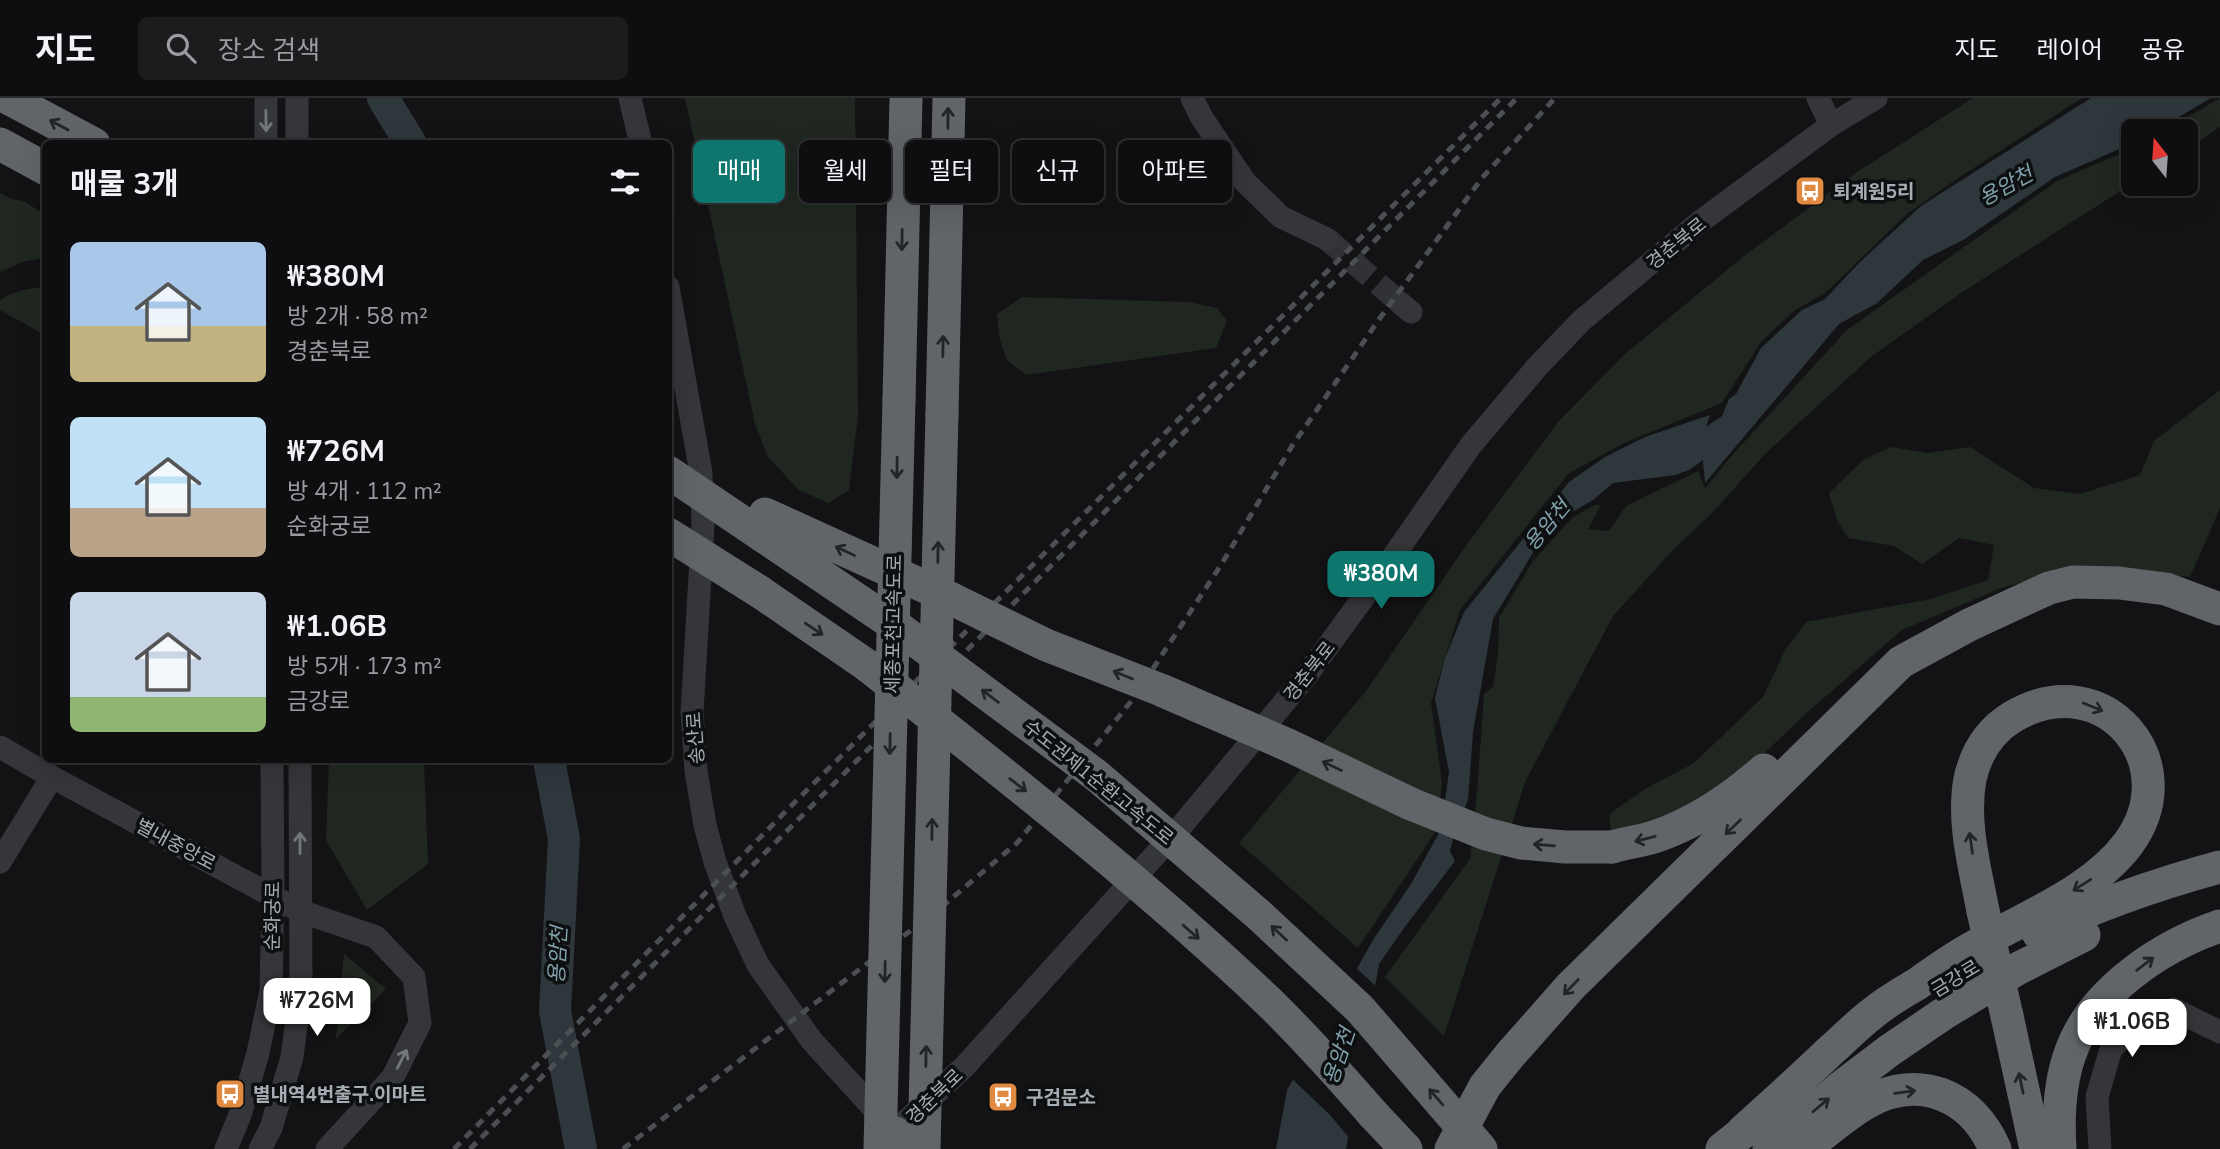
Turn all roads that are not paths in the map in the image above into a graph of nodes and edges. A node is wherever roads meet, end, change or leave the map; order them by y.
1 (266, 98) edge
2 (297, 98) edge
3 (630, 98) edge
4 (906, 98) edge
5 (949, 98) edge
6 (1192, 98) edge
7 (1818, 98) edge
8 (1876, 98) edge
9 (17, 103) edge
10 (1831, 125) junction
11 (86, 140) edge
12 (266, 140) edge
13 (297, 140) edge
14 (640, 140) edge
15 (1327, 239) tunnel mouth
16 (672, 310) edge
17 (672, 473) edge
18 (764, 525) junction
19 (672, 537) edge
20 (2220, 609) edge
21 (1969, 625) junction
22 (2220, 631) edge
23 (1901, 662) junction
24 (0, 747) edge
25 (272, 763) edge
26 (300, 763) edge
27 (52, 777) junction
28 (0, 862) edge
29 (2220, 867) edge
30 (2220, 889) edge
31 (273, 896) junction
32 (300, 911) junction
33 (2220, 926) edge
34 (2220, 1032) edge
35 (1373, 1114) junction
36 (1745, 1143) edge
37 (900, 1146) edge
38 (226, 1149) edge
39 (260, 1149) edge
40 (327, 1149) edge
41 (1393, 1149) edge
42 (1406, 1149) edge
43 (1451, 1149) edge
44 (1481, 1149) edge
45 (1805, 1149) edge
46 (1995, 1149) edge
47 (2036, 1149) edge
48 (2060, 1149) edge
49 (2100, 1149) edge

1 -> 12 street
2 - 13 street
3 - 14 street
4 -> 37 highway, 세종포천고속도로, bridge
37 -> 5 highway, bridge
6 - 15 street
7 - 10 street
8 - 10 street, 경춘북로
11 -> 9 highway
10 - 37 street, 경춘북로
16 - 37 street, 송산로
17 - 18 highway, 수도권제1순환고속도로, bridge
23 -> 18 highway, bridge
44 -> 18 highway, 수도권제1순환고속도로, bridge
19 -> 35 highway, bridge
20 - 21 highway
21 - 22 highway
21 - 23 highway
23 -> 43 highway
24 - 27 street, 별내중앙로
25 - 31 street, 순화궁로
32 -> 26 street, 순화궁로
27 - 28 street
27 - 31 street, 별내중앙로
29 - 36 highway, 금강로
36 -> 30 highway, 금강로
31 - 32 street, 별내중앙로
31 - 38 street, 순화궁로
32 - 39 street, 순화궁로
40 -> 32 street, 별내중앙로
48 -> 33 highway
34 - 49 street
35 - 41 highway
35 - 42 highway
47 -> 36 highway, bridge
45 -> 46 highway

